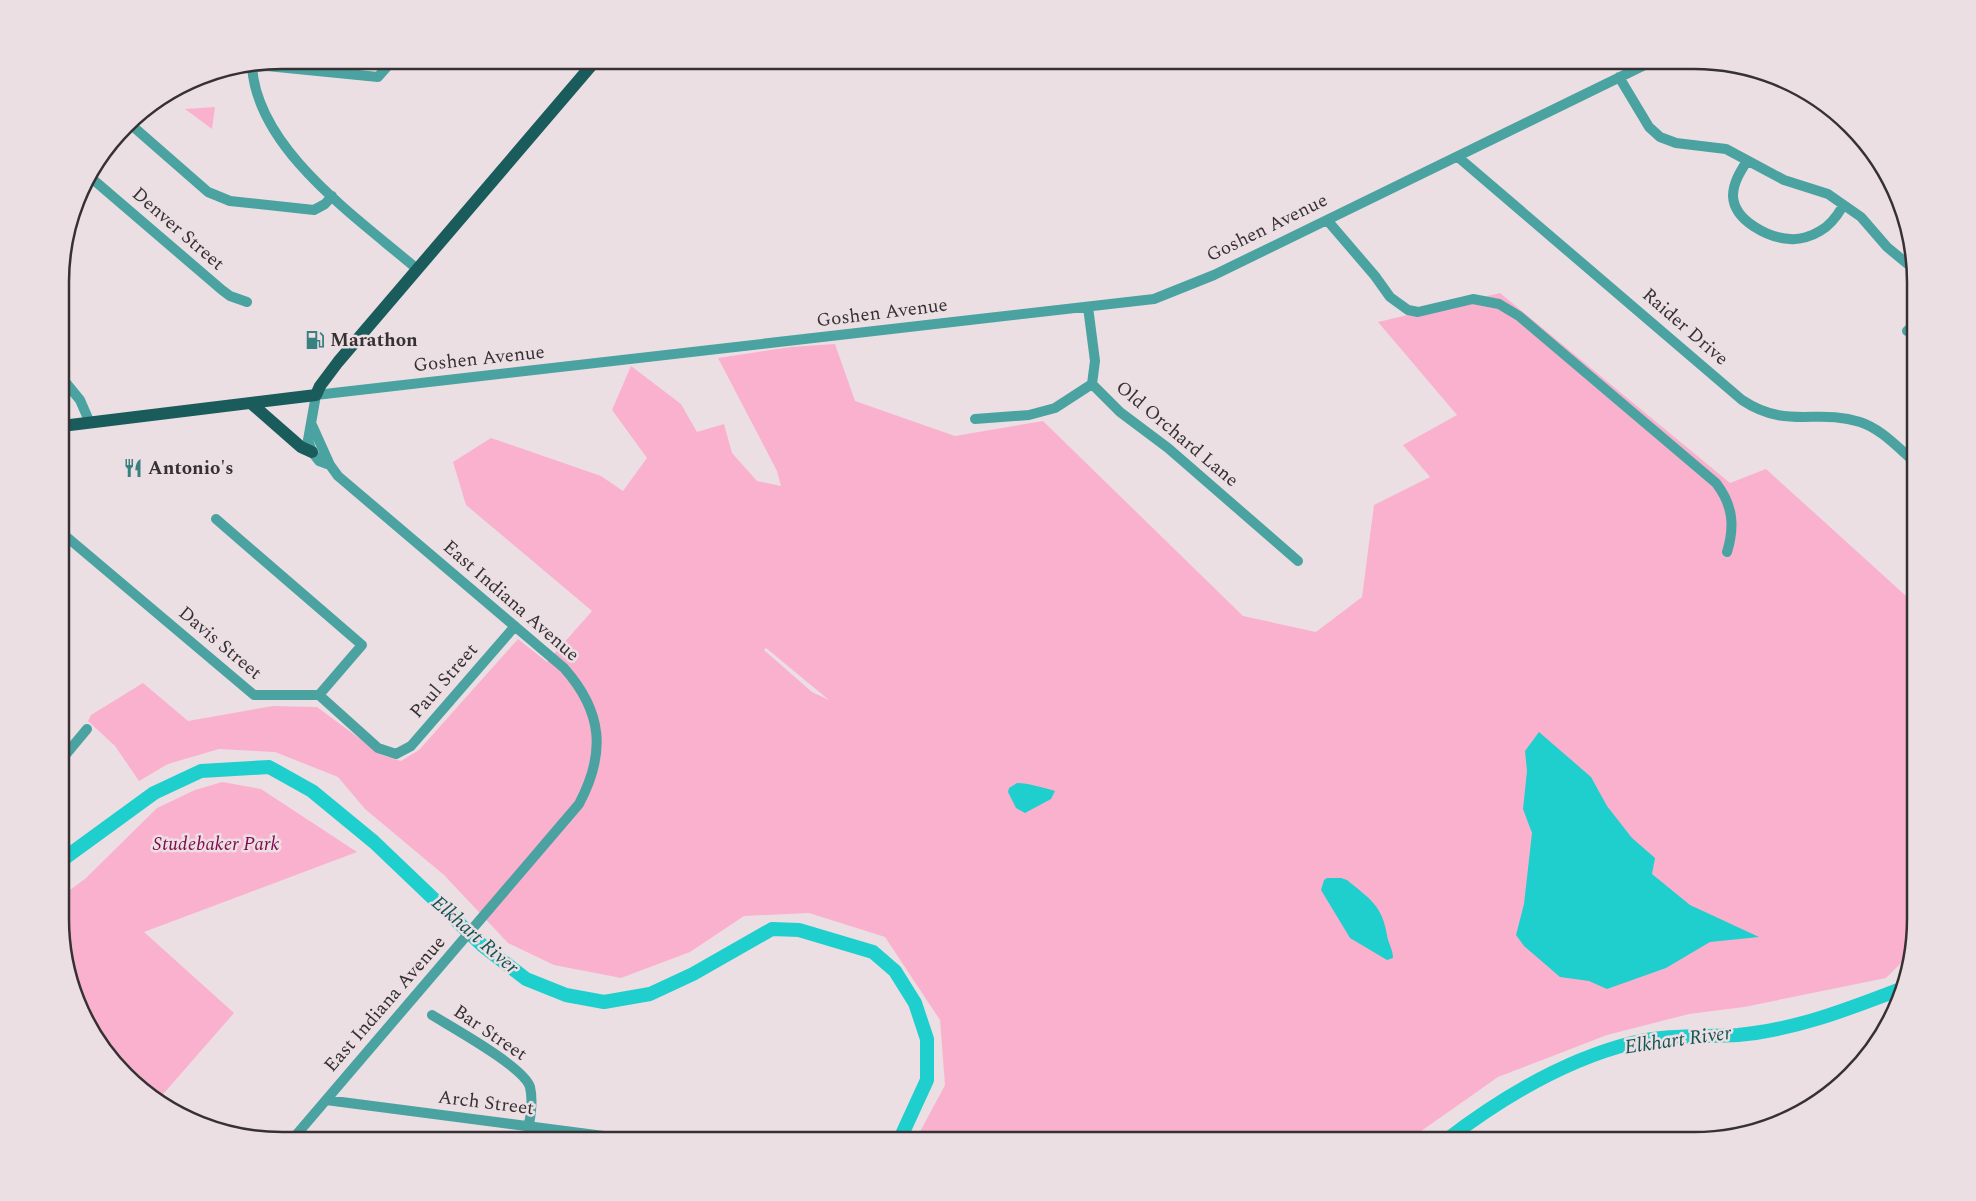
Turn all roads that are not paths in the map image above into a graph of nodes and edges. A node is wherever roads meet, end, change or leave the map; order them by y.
1 (297, 69) edge
2 (384, 69) edge
3 (588, 69) edge
4 (1636, 69) edge
5 (253, 71) edge
6 (1619, 77) junction
7 (135, 128) edge
8 (1458, 157) junction
9 (1747, 161) junction
10 (94, 180) edge
11 (332, 196) junction
12 (1843, 206) junction
13 (1327, 220) junction
14 (1906, 263) edge
15 (417, 269) junction
16 (247, 302) dead end
17 (1088, 307) junction
18 (1092, 384) junction
19 (69, 387) edge
20 (316, 395) junction
21 (253, 405) junction
22 (975, 419) dead end
23 (90, 422) junction
24 (69, 425) edge
25 (312, 425) junction
26 (312, 452) junction
27 (1907, 456) edge
28 (330, 466) junction
29 (216, 518) dead end
30 (69, 539) edge
31 (1727, 552) dead end
32 (1298, 561) dead end
33 (515, 626) junction
34 (319, 695) junction
35 (88, 729) dead end
36 (69, 751) edge
37 (432, 1015) dead end
38 (326, 1100) junction
39 (528, 1126) junction
40 (298, 1132) edge
41 (527, 1132) edge
42 (574, 1132) edge

1 - 2 street
3 - 15 main road
4 - 6 street, Goshen Avenue
5 - 11 street
6 - 8 street, Goshen Avenue
6 - 9 street
7 - 11 street
8 - 13 street, Goshen Avenue
8 - 27 street, Raider Drive
9 - 12 street
9 - 12 street
10 - 16 street, Denver Street
11 - 15 street
12 - 14 street
13 - 17 street, Goshen Avenue
13 - 31 street
15 - 20 main road
17 - 18 street, Old Orchard Lane
17 - 20 street, Goshen Avenue
18 - 22 street
18 - 32 street, Old Orchard Lane
19 - 23 street
20 - 21 main road, Goshen Avenue
20 - 25 street
21 - 23 main road, Goshen Avenue
21 - 26 main road
23 - 24 main road, Goshen Avenue
25 - 26 street
25 - 28 street, East Indiana Avenue
26 - 28 street, East Indiana Avenue
28 - 33 street, East Indiana Avenue
29 - 34 street
30 - 34 street, Davis Street
33 - 34 street, Paul Street
33 - 38 street, East Indiana Avenue
35 - 36 street
37 - 39 street, Bar Street
38 - 39 street, Arch Street
38 - 40 street, East Indiana Avenue
39 - 41 street, Bar Street
39 - 42 street, Arch Street

